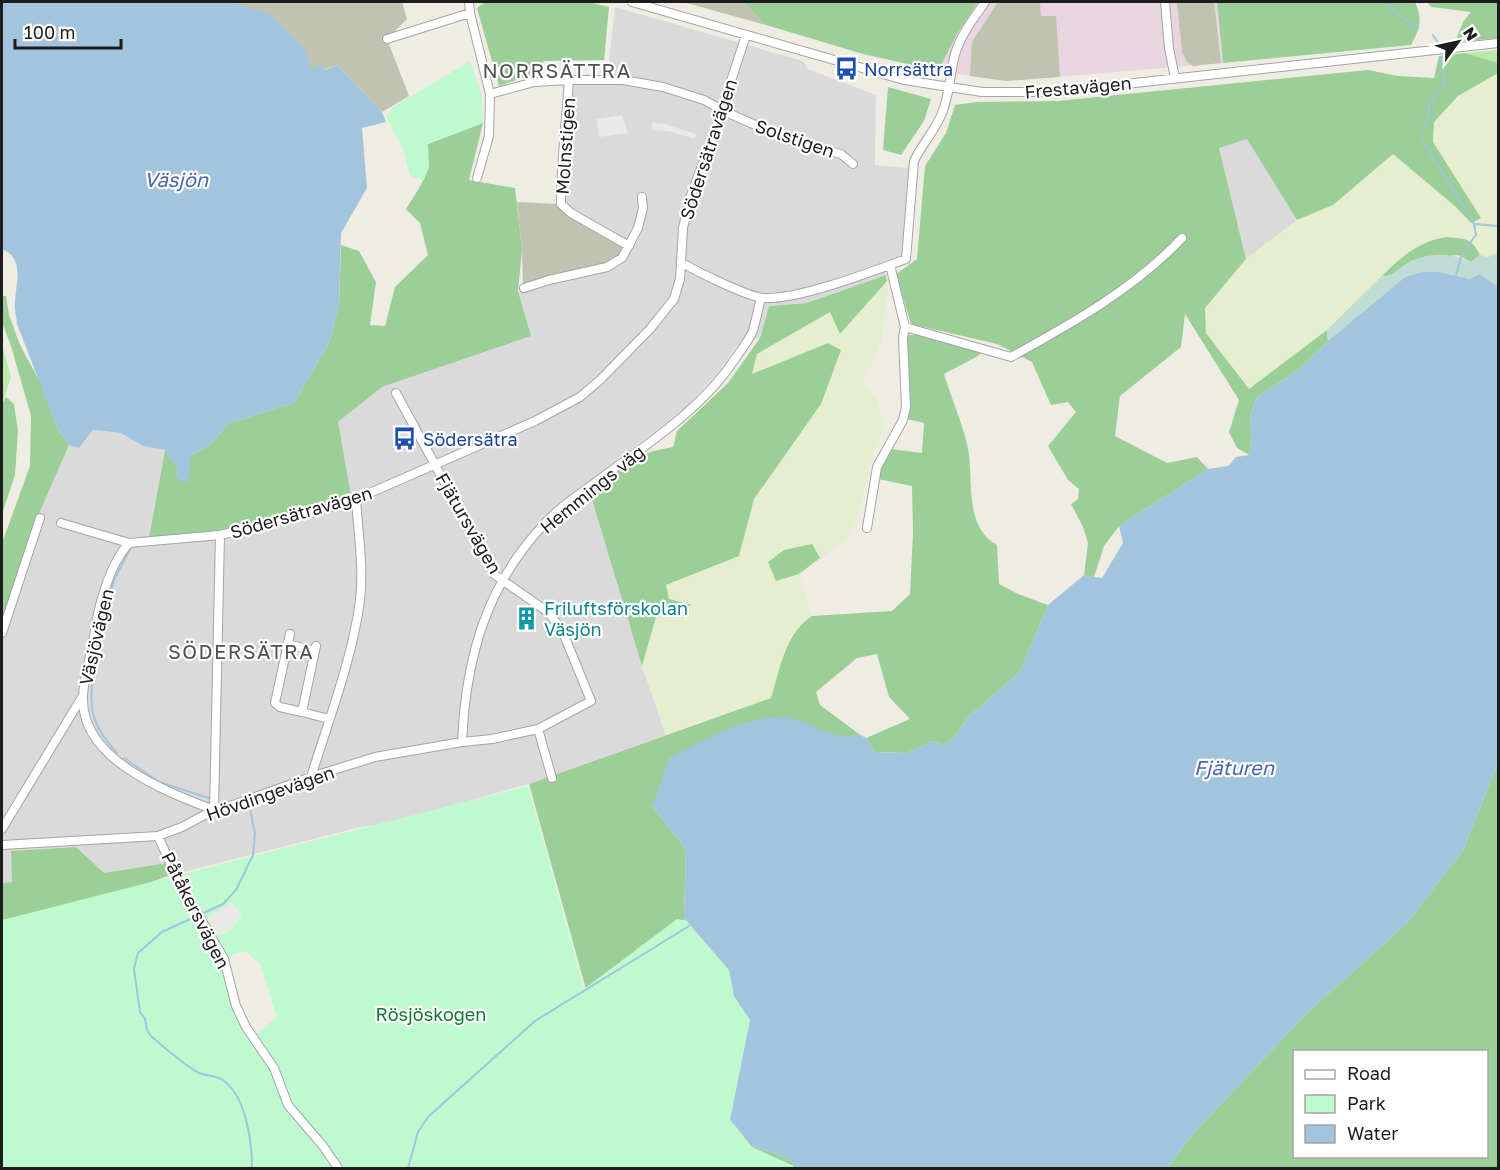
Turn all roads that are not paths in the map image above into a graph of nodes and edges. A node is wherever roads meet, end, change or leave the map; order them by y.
1 (469, 2) edge
2 (632, 2) edge
3 (986, 2) edge
4 (1165, 2) edge
5 (470, 13) junction
6 (746, 35) junction
7 (387, 39) dead end
8 (1498, 44) edge
9 (1175, 78) junction
10 (569, 80) junction
11 (949, 88) junction
12 (490, 94) junction
13 (722, 109) junction
14 (853, 164) dead end
15 (477, 178) dead end
16 (642, 197) dead end
17 (1182, 238) dead end
18 (629, 246) junction
19 (682, 263) junction
20 (890, 266) junction
21 (524, 288) dead end
22 (761, 298) junction
23 (905, 327) junction
24 (396, 393) dead end
25 (435, 466) junction
26 (356, 499) junction
27 (40, 518) dead end
28 (61, 523) dead end
29 (867, 528) dead end
30 (220, 536) junction
31 (129, 543) junction
32 (502, 580) junction
33 (2, 633) edge
34 (290, 634) dead end
35 (287, 644) junction
36 (82, 697) junction
37 (591, 701) joint
38 (302, 712) junction
39 (329, 718) junction
40 (538, 729) junction
41 (462, 742) junction
42 (311, 777) junction
43 (552, 778) dead end
44 (214, 810) junction
45 (2, 829) edge
46 (158, 836) junction
47 (2, 845) edge
48 (338, 1168) edge

1 - 5 street
2 - 6 street, Frestavägen
3 - 11 street
4 - 9 street
5 - 7 street
5 - 12 street
6 - 11 street, Frestavägen
6 - 13 street, Södersätravägen
8 - 9 street, Frestavägen
9 - 11 street, Frestavägen
10 - 12 street, Solstigen
10 - 13 street, Solstigen
10 - 18 street, Molnstigen
11 - 20 street
12 - 15 street
13 - 14 street, Solstigen
13 - 19 street, Södersätravägen
16 - 18 street
17 - 23 street
18 - 21 street
19 - 22 street
19 - 25 street, Södersätravägen
20 - 22 street
20 - 23 street
22 - 32 street, Hemmings väg
23 - 29 street
24 - 25 street, Fjätursvägen
25 - 26 street, Södersätravägen
25 - 32 street, Fjätursvägen
26 - 30 street, Södersätravägen
26 - 39 street
27 - 33 street
28 - 31 street, Södersätravägen
30 - 31 street, Södersätravägen
30 - 44 street
31 - 36 street, Väsjövägen
32 - 37 street, Fjätursvägen
32 - 41 street, Hemmings väg
34 - 35 street
35 - 38 street
35 - 38 street
36 - 44 street, Väsjövägen
36 - 45 street
37 - 40 street, Hövdingevägen
38 - 39 street
39 - 42 street
40 - 41 street, Hövdingevägen
40 - 43 street
41 - 42 street, Hövdingevägen
42 - 44 street, Hövdingevägen
44 - 46 street, Hövdingevägen
46 - 47 street, Hövdingevägen
46 - 48 street, Påtåkersvägen

